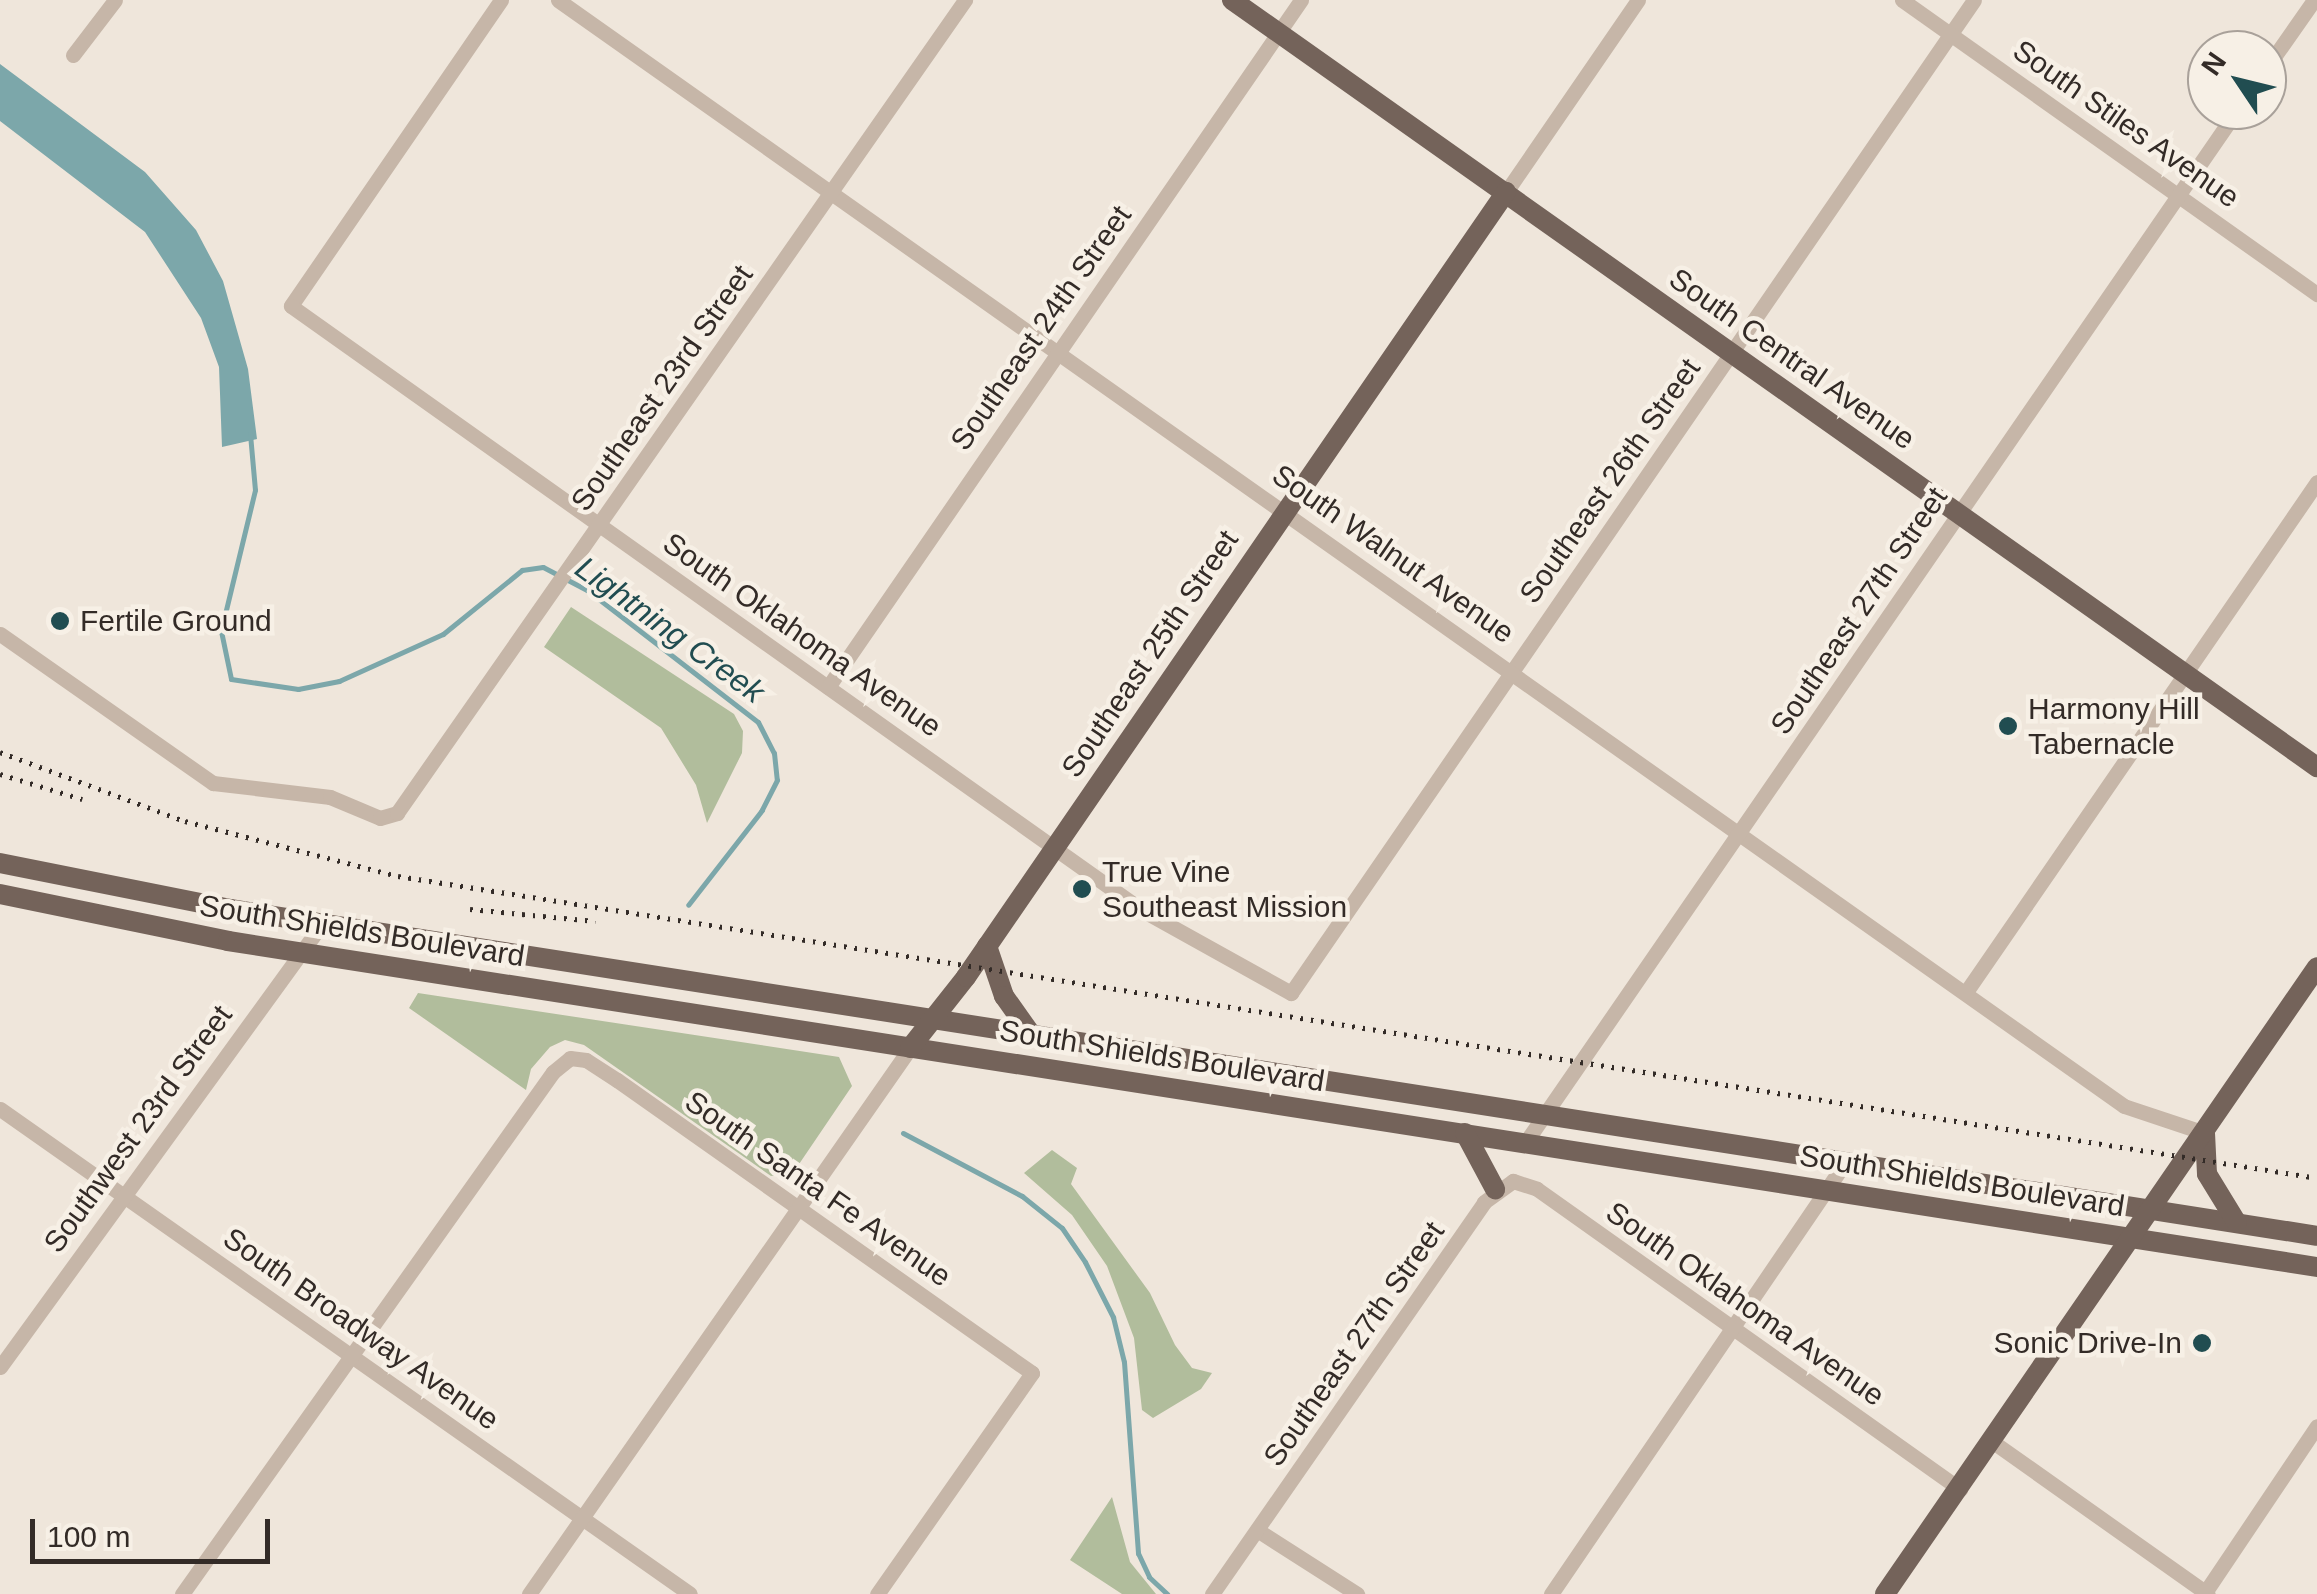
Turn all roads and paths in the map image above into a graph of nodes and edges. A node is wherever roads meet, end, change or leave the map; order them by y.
1 (115, 0) edge
2 (501, 0) edge
3 (558, 0) edge
4 (964, 0) edge
5 (1232, 0) edge
6 (1301, 0) edge
7 (1638, 0) edge
8 (1902, 0) edge
9 (1974, 0) edge
10 (2314, 0) edge
11 (1278, 33) junction
12 (1951, 34) junction
13 (2287, 38) edge
14 (73, 55) dead end
15 (2223, 130) edge
16 (833, 190) junction
17 (1506, 192) junction
18 (2178, 195) junction
19 (2317, 294) edge
20 (1059, 350) junction
21 (1732, 353) junction
22 (2317, 482) edge
23 (1286, 510) junction
24 (1959, 514) junction
25 (600, 525) junction
26 (0, 634) edge
27 (1512, 672) junction
28 (2185, 674) junction
29 (828, 688) junction
30 (2317, 767) edge
31 (1740, 833) junction
32 (1054, 848) junction
33 (0, 863) edge
34 (0, 894) edge
35 (322, 924) junction
36 (987, 946) junction
37 (300, 952) junction
38 (2317, 967) edge
39 (1966, 992) junction
40 (1290, 993) joint
41 (935, 1020) junction
42 (1032, 1034) junction
43 (910, 1048) junction
44 (1216, 1063) junction
45 (1212, 1095) junction
46 (0, 1110) edge
47 (1543, 1115) junction
48 (1465, 1133) junction
49 (2205, 1134) junction
50 (1525, 1143) junction
51 (1846, 1161) junction
52 (1495, 1189) junction
53 (1826, 1192) junction
54 (121, 1195) junction
55 (798, 1209) junction
56 (2154, 1209) junction
57 (2238, 1223) junction
58 (2317, 1236) edge
59 (2133, 1238) junction
60 (2317, 1267) edge
61 (1733, 1330) junction
62 (348, 1355) junction
63 (0, 1368) edge
64 (2317, 1426) edge
65 (1993, 1442) junction
66 (1960, 1489) junction
67 (583, 1518) junction
68 (1257, 1530) junction
69 (2206, 1593) edge
70 (182, 1594) edge
71 (529, 1594) edge
72 (690, 1594) edge
73 (877, 1594) edge
74 (1212, 1594) edge
75 (1357, 1594) edge
76 (1552, 1594) edge
77 (1885, 1594) edge

1 - 14 street
2 - 25 street, South Oklahoma Avenue
3 - 16 street, South Walnut Avenue
4 - 16 street, Southeast 23rd Street
5 - 11 main road, South Central Avenue
6 - 11 street, Southeast 24th Street
7 - 17 street, Southeast 25th Street
8 - 12 street, South Stiles Avenue
9 - 12 street, Southeast 26th Street
10 - 13 street
11 - 17 main road, South Central Avenue
11 - 20 street, Southeast 24th Street
12 - 18 street, South Stiles Avenue
12 - 21 street, Southeast 26th Street
15 - 18 street, Southeast 27th Street
16 - 20 street, South Walnut Avenue
16 - 25 street, Southeast 23rd Street
17 - 21 main road, South Central Avenue
17 - 23 main road, Southeast 25th Street
18 - 19 street, South Stiles Avenue
18 - 24 street, Southeast 27th Street
20 - 23 street, South Walnut Avenue
20 - 29 street, Southeast 24th Street
21 - 24 main road, South Central Avenue
21 - 27 street, Southeast 26th Street
22 - 28 street
23 - 27 street, South Walnut Avenue
23 - 32 main road, Southeast 25th Street
24 - 28 main road, South Central Avenue
24 - 31 street, Southeast 27th Street
25 - 26 street, Southeast 23rd Street
25 - 29 street, South Oklahoma Avenue
27 - 31 street, South Walnut Avenue
27 - 40 street, Southeast 26th Street
28 - 30 main road, South Central Avenue
28 - 39 street
29 - 32 street, South Oklahoma Avenue
31 - 39 street, South Walnut Avenue
31 - 47 street, Southeast 27th Street
32 - 36 main road, Southeast 25th Street
32 - 40 street, South Oklahoma Avenue
33 - 35 main road, South Shields Boulevard
34 - 37 main road, South Shields Boulevard
35 - 37 street, Southwest 23rd Street
35 - 41 main road, South Shields Boulevard
36 - 41 main road, Southeast 25th Street
36 - 42 main road
37 - 43 main road, South Shields Boulevard
37 - 54 street, Southwest 23rd Street
38 - 49 main road
39 - 49 street, South Walnut Avenue
41 - 42 main road, South Shields Boulevard
41 - 43 main road, Southeast 25th Street
42 - 44 main road, South Shields Boulevard
43 - 45 main road, South Shields Boulevard
43 - 55 street, Southeast 25th Street
44 - 45 main road
44 - 47 main road, South Shields Boulevard
45 - 48 main road, South Shields Boulevard
46 - 54 street, South Broadway Avenue
47 - 50 street, Southeast 27th Street
47 - 51 main road, South Shields Boulevard
48 - 50 main road, South Shields Boulevard
48 - 52 main road
49 - 56 main road
49 - 57 main road
50 - 53 main road, South Shields Boulevard
51 - 53 street
51 - 56 main road, South Shields Boulevard
52 - 61 street, South Oklahoma Avenue
52 - 68 street, Southeast 27th Street
53 - 59 main road, South Shields Boulevard
53 - 61 street
54 - 62 street, South Broadway Avenue
54 - 63 street, Southwest 23rd Street
55 - 62 street, South Santa Fe Avenue
55 - 67 street, Southeast 25th Street
55 - 73 street, South Santa Fe Avenue
56 - 57 main road, South Shields Boulevard
56 - 59 main road
57 - 58 main road, South Shields Boulevard
59 - 60 main road, South Shields Boulevard
59 - 65 main road
61 - 66 street, South Oklahoma Avenue
61 - 76 street
62 - 67 street, South Broadway Avenue
62 - 70 street
64 - 69 street
65 - 66 main road
65 - 69 street
66 - 77 main road
67 - 71 street, Southeast 25th Street
67 - 72 street, South Broadway Avenue
68 - 74 street, Southeast 27th Street
68 - 75 street

